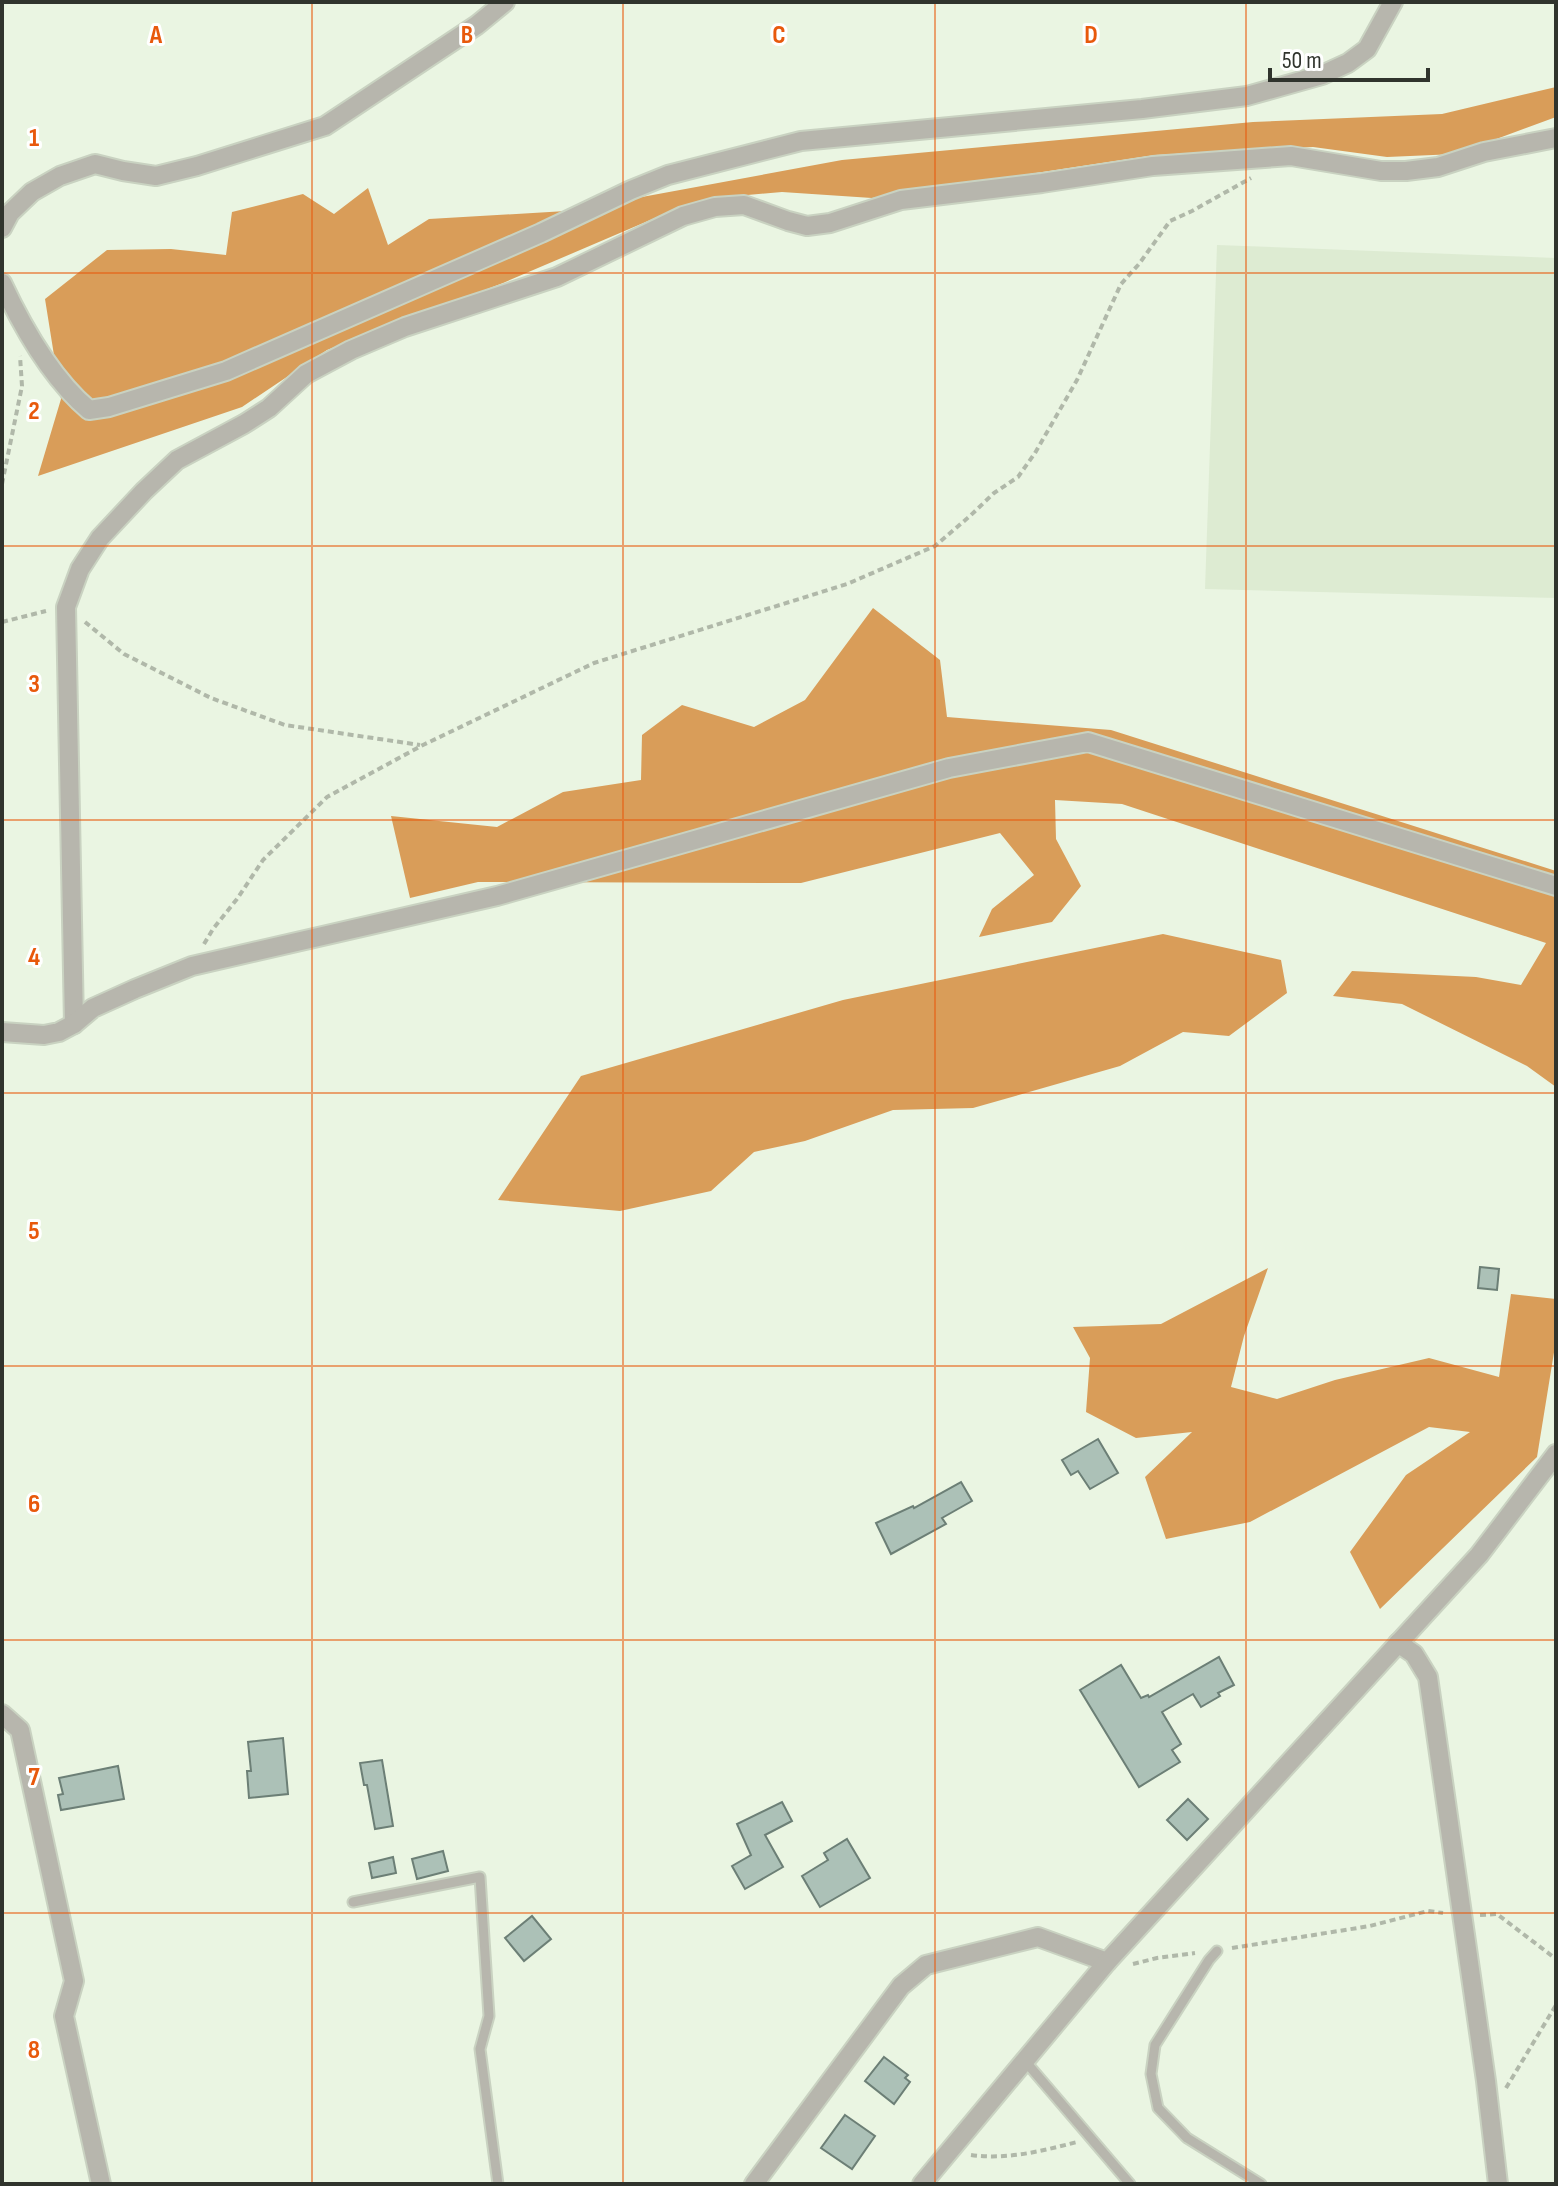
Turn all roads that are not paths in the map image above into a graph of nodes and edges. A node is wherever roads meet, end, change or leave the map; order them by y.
1 (505, 2) edge
2 (1393, 2) edge
3 (1556, 138) edge
4 (2, 228) edge
5 (2, 283) edge
6 (1556, 886) edge
7 (74, 1024) junction
8 (2, 1032) edge
9 (1556, 1454) edge
10 (1398, 1643) junction
11 (2, 1714) edge
12 (353, 1902) dead end
13 (1217, 1951) road end
14 (1107, 1962) junction
15 (1025, 2061) junction
16 (101, 2184) edge
17 (498, 2184) edge
18 (754, 2184) edge
19 (922, 2184) edge
20 (1130, 2184) edge
21 (1261, 2184) edge
22 (1498, 2184) edge

1 - 4 street
2 - 5 street
3 - 7 street
6 - 7 street
7 - 8 street
9 - 10 street
10 - 14 street
10 - 22 street
11 - 16 street
12 - 17 lane
13 - 21 lane
14 - 15 street
14 - 18 street
15 - 19 street
15 - 20 lane

